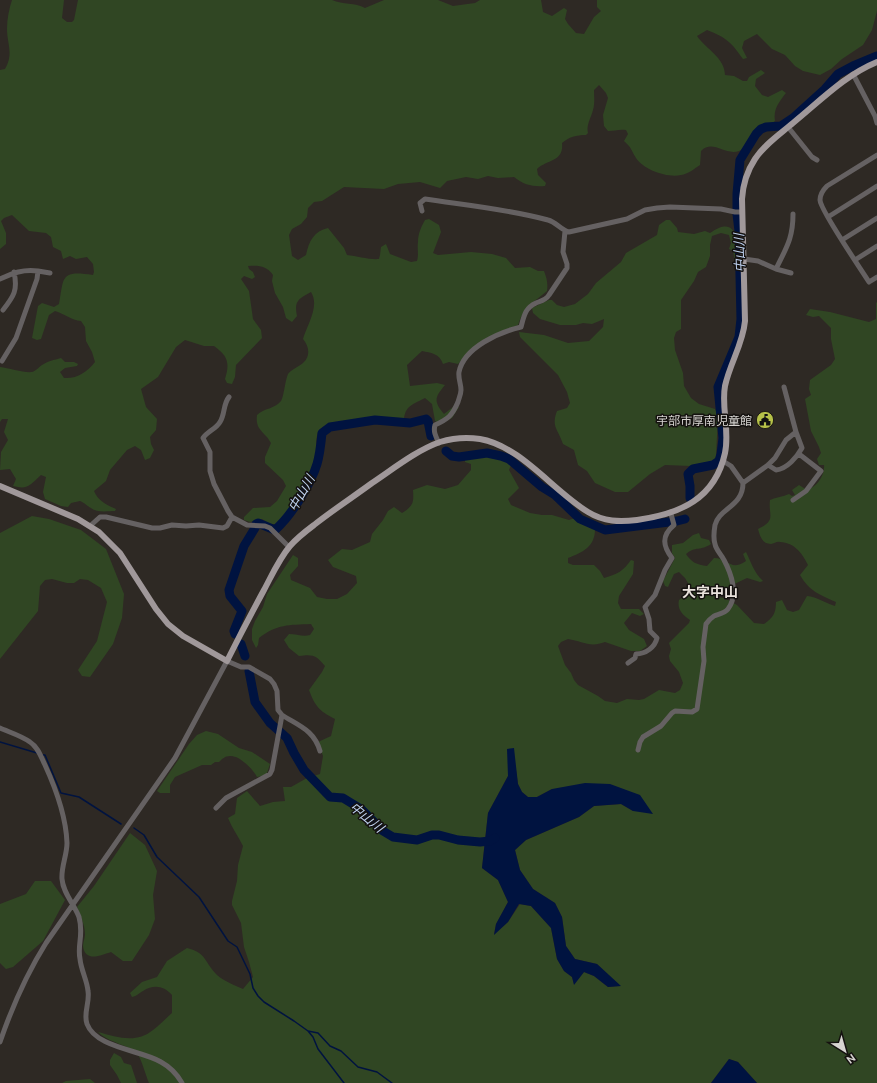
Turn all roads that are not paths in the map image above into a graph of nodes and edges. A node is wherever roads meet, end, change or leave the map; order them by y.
1 (877, 62) edge
2 (852, 74) junction
3 (876, 116) edge
4 (877, 123) edge
5 (788, 127) junction
6 (877, 154) edge
7 (817, 160) dead end
8 (877, 186) edge
9 (422, 211) dead end
10 (738, 212) junction
11 (793, 214) dead end
12 (828, 217) junction
13 (877, 218) edge
14 (565, 231) junction
15 (842, 240) junction
16 (877, 246) edge
17 (744, 259) junction
18 (855, 260) junction
19 (776, 269) junction
20 (38, 271) junction
21 (14, 272) junction
22 (50, 273) dead end
23 (791, 273) dead end
24 (877, 277) edge
25 (0, 279) edge
26 (3, 310) dead end
27 (2, 361) dead end
28 (784, 386) dead end
29 (229, 397) dead end
30 (796, 432) junction
31 (439, 443) junction
32 (799, 454) junction
33 (723, 461) junction
34 (768, 465) junction
35 (743, 483) junction
36 (0, 486) edge
37 (793, 500) dead end
38 (671, 514) junction
39 (232, 517) junction
40 (90, 526) junction
41 (289, 547) junction
42 (227, 661) junction
43 (628, 663) dead end
44 (282, 715) junction
45 (0, 728) edge
46 (638, 750) dead end
47 (320, 752) dead end
48 (216, 808) dead end
49 (72, 906) junction
50 (0, 1042) edge
51 (182, 1083) edge

1 - 2 main road
2 - 3 street
2 - 5 main road
3 - 4 street
5 - 7 street
5 - 10 main road
6 - 12 street
8 - 12 street
9 - 14 street
10 - 14 street
10 - 17 main road
11 - 19 street
12 - 15 street
13 - 15 street
14 - 31 street
15 - 18 street
16 - 18 street
17 - 19 street
17 - 33 main road
18 - 24 street
19 - 23 street
20 - 21 street
20 - 22 street
20 - 27 street
21 - 25 street
21 - 26 street
28 - 30 street
29 - 39 street
30 - 32 street
30 - 34 street
31 - 38 main road
31 - 41 main road
32 - 34 street
32 - 37 street
33 - 35 street
33 - 38 main road
34 - 35 street
35 - 46 street
36 - 40 main road
38 - 43 street
39 - 40 street
39 - 41 street
40 - 42 main road
41 - 42 main road
42 - 44 street
42 - 49 street
44 - 47 street
44 - 48 street
45 - 49 street
49 - 50 street
49 - 51 street

